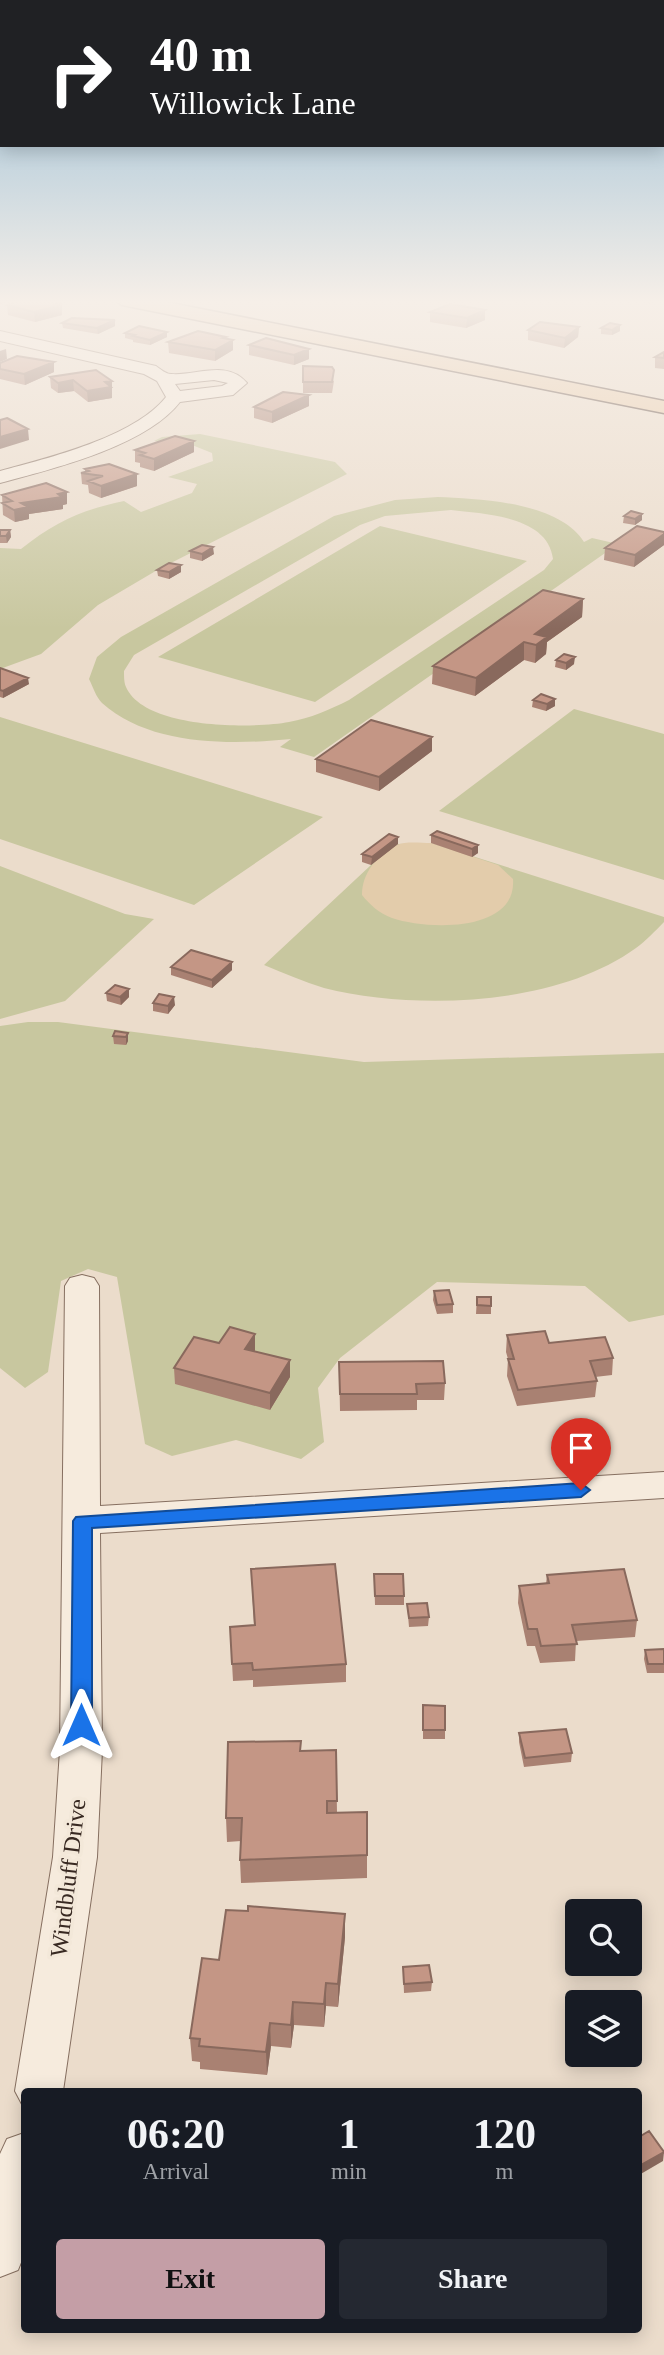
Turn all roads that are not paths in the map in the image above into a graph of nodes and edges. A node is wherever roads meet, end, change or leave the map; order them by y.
1 (168, 409) edge
2 (0, 477) edge
3 (82, 1286) dead end
4 (664, 1485) edge
5 (82, 1521) junction
6 (39, 2088) edge
7 (21, 2167) edge
8 (0, 2252) edge

1 - 2 street
3 - 5 street, Windbluff Drive
4 - 5 street
5 - 6 street, Windbluff Drive
7 - 8 street

